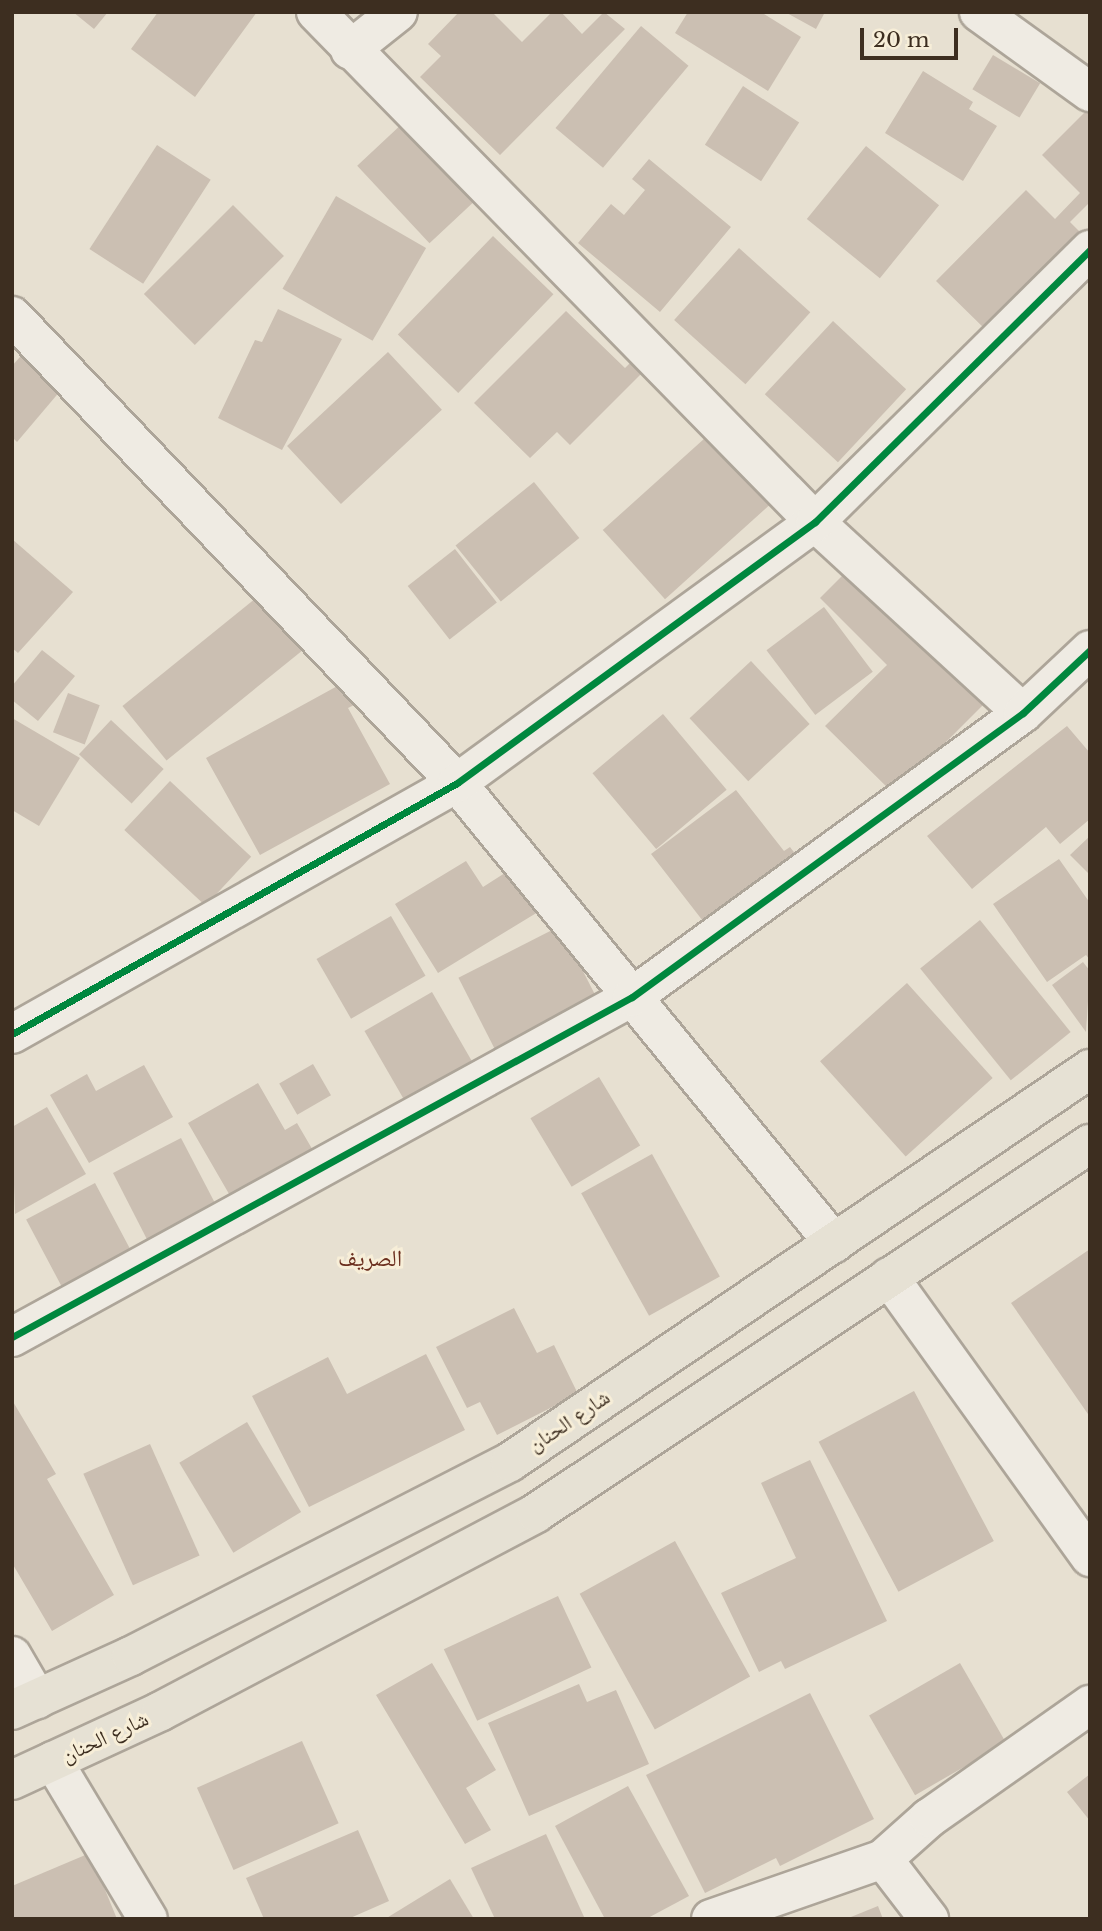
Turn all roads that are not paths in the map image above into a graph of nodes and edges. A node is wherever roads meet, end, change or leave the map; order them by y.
1 (316, 12) edge
2 (398, 12) edge
3 (979, 12) edge
4 (350, 50) junction
5 (1090, 92) edge
6 (1090, 250) edge
7 (12, 316) edge
8 (815, 522) junction
9 (1090, 650) edge
10 (1023, 713) junction
11 (457, 783) junction
12 (632, 997) junction
13 (12, 1034) edge
14 (1090, 1069) edge
15 (1090, 1144) edge
16 (834, 1243) junction
17 (890, 1277) junction
18 (12, 1337) edge
19 (1090, 1557) edge
20 (12, 1656) edge
21 (24, 1705) edge
22 (1090, 1705) edge
23 (53, 1761) junction
24 (12, 1780) edge
25 (883, 1859) junction
26 (148, 1919) edge
27 (710, 1919) edge
28 (929, 1919) edge

1 - 4 street
2 - 4 street
3 - 5 street
4 - 8 street
6 - 8 street
7 - 11 street
8 - 10 street
8 - 11 street
9 - 10 street
10 - 12 street
11 - 12 street
11 - 13 street
12 - 16 street
12 - 18 street
14 - 16 main road, شارع الحنان
15 - 17 main road, شارع الحنان
16 - 21 main road, شارع الحنان
17 - 19 street
17 - 23 main road, شارع الحنان
20 - 21 street
22 - 25 street
23 - 24 main road, شارع الحنان
23 - 26 street
25 - 27 street
25 - 28 street

